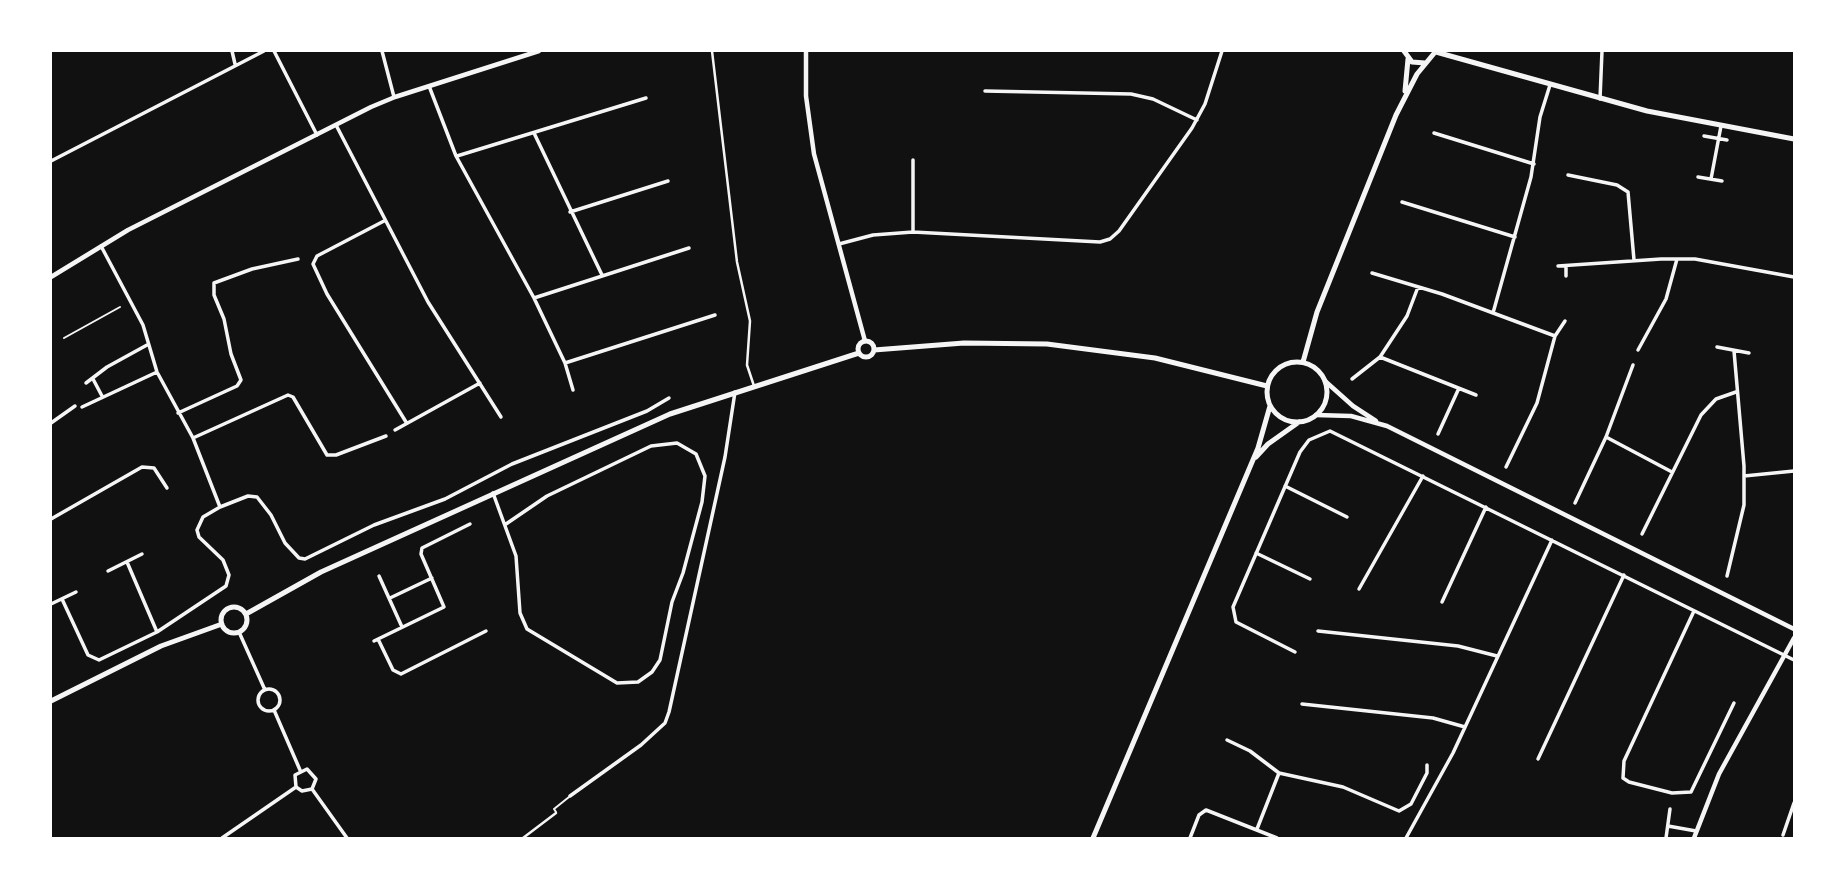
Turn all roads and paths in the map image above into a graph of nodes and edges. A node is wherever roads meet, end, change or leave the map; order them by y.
1 (232, 51) edge
2 (264, 51) edge
3 (274, 51) edge
4 (382, 51) edge
5 (539, 51) edge
6 (712, 51) edge
7 (806, 51) edge
8 (1222, 51) edge
9 (1404, 51) edge
10 (1436, 51) edge
11 (1602, 51) edge
12 (1408, 59) junction
13 (1426, 63) junction
14 (235, 64) junction
15 (1550, 85) junction
16 (429, 86) junction
17 (985, 91) dead end
18 (394, 97) junction
19 (646, 98) dead end
20 (1600, 99) junction
21 (1403, 100) junction
22 (1197, 120) junction
23 (1721, 124) junction
24 (336, 125) junction
25 (534, 133) junction
26 (1434, 133) dead end
27 (317, 135) junction
28 (1704, 136) dead end
29 (1718, 139) junction
30 (1794, 139) edge
31 (1727, 140) dead end
32 (456, 156) junction
33 (913, 160) dead end
34 (51, 161) edge
35 (1534, 164) junction
36 (1568, 175) dead end
37 (1699, 177) dead end
38 (1711, 179) junction
39 (668, 181) dead end
40 (1722, 181) dead end
41 (1402, 202) dead end
42 (570, 212) junction
43 (384, 221) junction
44 (913, 232) junction
45 (1515, 237) junction
46 (838, 244) junction
47 (101, 246) junction
48 (688, 248) dead end
49 (298, 259) dead end
50 (1678, 259) junction
51 (1634, 260) junction
52 (1559, 266) dead end
53 (1566, 266) junction
54 (1372, 273) dead end
55 (603, 275) junction
56 (1566, 276) dead end
57 (51, 277) edge
58 (1794, 277) edge
59 (1418, 287) junction
60 (534, 298) junction
61 (120, 307) dead end
62 (1493, 313) junction
63 (715, 315) dead end
64 (1565, 321) dead end
65 (1555, 336) junction
66 (64, 338) dead end
67 (865, 341) junction
68 (148, 345) junction
69 (1717, 347) dead end
70 (874, 350) junction
71 (1638, 350) dead end
72 (1734, 351) junction
73 (1749, 353) dead end
74 (859, 354) junction
75 (1380, 357) junction
76 (1304, 362) junction
77 (565, 363) junction
78 (1633, 365) dead end
79 (157, 372) junction
80 (93, 379) junction
81 (1352, 379) dead end
82 (1325, 381) junction
83 (86, 383) dead end
84 (480, 383) junction
85 (754, 386) junction
86 (1267, 386) junction
87 (1459, 388) junction
88 (573, 390) dead end
89 (735, 391) junction
90 (1737, 392) junction
91 (1476, 395) dead end
92 (102, 396) junction
93 (669, 398) dead end
94 (75, 406) dead end
95 (1270, 406) junction
96 (82, 407) dead end
97 (178, 413) junction
98 (1316, 415) junction
99 (502, 417) dead end
100 (406, 422) junction
101 (1299, 422) junction
102 (51, 423) edge
103 (1380, 423) junction
104 (395, 430) dead end
105 (1438, 434) dead end
106 (386, 436) dead end
107 (193, 438) junction
108 (1606, 438) junction
109 (1252, 462) junction
110 (1506, 467) dead end
111 (1672, 471) junction
112 (1794, 471) edge
113 (1423, 476) junction
114 (1744, 476) junction
115 (1285, 486) junction
116 (167, 488) dead end
117 (493, 493) junction
118 (1575, 502) dead end
119 (220, 507) junction
120 (1486, 507) junction
121 (1347, 517) dead end
122 (51, 519) edge
123 (470, 524) dead end
124 (506, 524) junction
125 (1642, 534) dead end
126 (1552, 540) junction
127 (1256, 553) junction
128 (142, 554) dead end
129 (127, 562) junction
130 (108, 571) dead end
131 (1624, 575) junction
132 (379, 576) dead end
133 (1727, 576) dead end
134 (432, 578) junction
135 (1311, 579) dead end
136 (1359, 589) dead end
137 (76, 592) dead end
138 (389, 598) junction
139 (62, 599) junction
140 (1442, 603) dead end
141 (51, 604) edge
142 (1694, 611) junction
143 (246, 614) junction
144 (222, 624) junction
145 (402, 627) junction
146 (1794, 629) edge
147 (486, 631) dead end
148 (1318, 631) dead end
149 (156, 632) junction
150 (239, 632) junction
151 (1794, 638) edge
152 (1295, 652) dead end
153 (1785, 655) junction
154 (1497, 656) junction
155 (1794, 660) edge
156 (265, 690) junction
157 (51, 701) edge
158 (1734, 703) dead end
159 (1302, 704) dead end
160 (274, 710) junction
161 (1465, 727) junction
162 (1227, 740) dead end
163 (1538, 758) dead end
164 (1427, 765) dead end
165 (300, 770) junction
166 (1279, 773) junction
167 (296, 787) junction
168 (312, 789) junction
169 (570, 796) joint
170 (1794, 803) edge
171 (1670, 809) dead end
172 (556, 813) joint
173 (1668, 826) junction
174 (1257, 829) junction
175 (1696, 831) junction
176 (1783, 835) dead end
177 (222, 838) edge
178 (347, 838) edge
179 (523, 838) edge
180 (1093, 838) edge
181 (1190, 838) edge
182 (1277, 838) edge
183 (1406, 838) edge
184 (1666, 838) edge
185 (1694, 838) edge

1 - 14 street
2 - 14 street
3 - 27 street
4 - 18 street
5 - 16 street
6 - 85 street
7 - 46 street
8 - 22 street
9 - 12 main road
10 - 13 main road
10 - 15 main road
11 - 20 street
12 - 13 main road
12 - 21 main road
13 - 21 main road
14 - 34 street
15 - 20 main road
15 - 35 street
16 - 18 street
16 - 32 street
17 - 22 street
18 - 24 street
19 - 25 street
20 - 23 main road
21 - 76 main road
22 - 44 street
23 - 29 street
23 - 30 main road
24 - 27 street
24 - 43 street
25 - 32 street
25 - 42 street
26 - 35 street
27 - 47 street
28 - 29 street
29 - 31 street
29 - 38 street
32 - 60 street
33 - 44 street
35 - 45 street
36 - 51 street
37 - 38 street
38 - 40 street
39 - 42 street
41 - 45 street
42 - 55 street
43 - 84 street
43 - 100 street
44 - 46 street
45 - 62 street
46 - 67 street
47 - 57 street
47 - 68 street
48 - 55 street
49 - 97 street
50 - 51 street
50 - 58 street
50 - 71 street
51 - 53 street
52 - 53 street
53 - 56 street
54 - 59 street
55 - 60 street
59 - 62 street
59 - 75 street
60 - 77 street
61 - 66 lane
62 - 65 street
63 - 77 street
64 - 65 street
65 - 110 street
67 - 70 main road
67 - 74 main road
68 - 79 street
68 - 80 street
69 - 72 street
70 - 74 main road
70 - 86 main road
72 - 73 street
72 - 90 street
74 - 85 main road
75 - 81 street
75 - 87 street
76 - 82 main road
76 - 86 main road
77 - 88 street
78 - 108 street
79 - 92 street
79 - 97 street
80 - 83 street
80 - 92 street
82 - 98 main road
82 - 103 street
84 - 99 street
84 - 100 street
85 - 89 main road
86 - 95 main road
87 - 91 street
87 - 105 street
89 - 117 main road
89 - 169 street
90 - 111 street
90 - 114 street
92 - 96 street
93 - 119 street
94 - 102 street
95 - 101 main road
95 - 109 main road
97 - 107 street
98 - 101 main road
98 - 103 street
100 - 104 street
101 - 109 main road
103 - 146 street
106 - 107 street
107 - 119 street
108 - 111 street
108 - 118 street
109 - 180 main road
111 - 125 street
112 - 114 street
113 - 115 street
113 - 120 street
113 - 136 street
114 - 133 street
115 - 121 street
115 - 127 street
116 - 122 street
117 - 124 street
117 - 143 main road
119 - 149 street
120 - 126 street
120 - 140 street
123 - 134 street
124 - 124 street
126 - 131 street
126 - 154 street
127 - 135 street
127 - 152 street
128 - 129 street
129 - 130 street
129 - 149 street
131 - 142 street
131 - 163 street
132 - 138 street
134 - 138 street
134 - 145 street
137 - 139 street
138 - 145 street
139 - 141 street
139 - 149 street
142 - 153 street
142 - 158 street
143 - 144 main road
143 - 150 main road
144 - 150 main road
144 - 157 main road
145 - 147 street
148 - 154 street
150 - 156 street
151 - 153 street
153 - 155 street
153 - 175 street
154 - 161 street
156 - 160 street
156 - 160 street
159 - 161 street
160 - 165 street
161 - 183 street
162 - 166 street
164 - 166 street
165 - 167 street
165 - 168 street
166 - 174 street
167 - 168 street
167 - 177 street
168 - 178 street
169 - 172 lane
170 - 176 street
171 - 173 street
172 - 179 street
173 - 175 street
173 - 184 street
174 - 181 street
174 - 182 street
175 - 185 street

